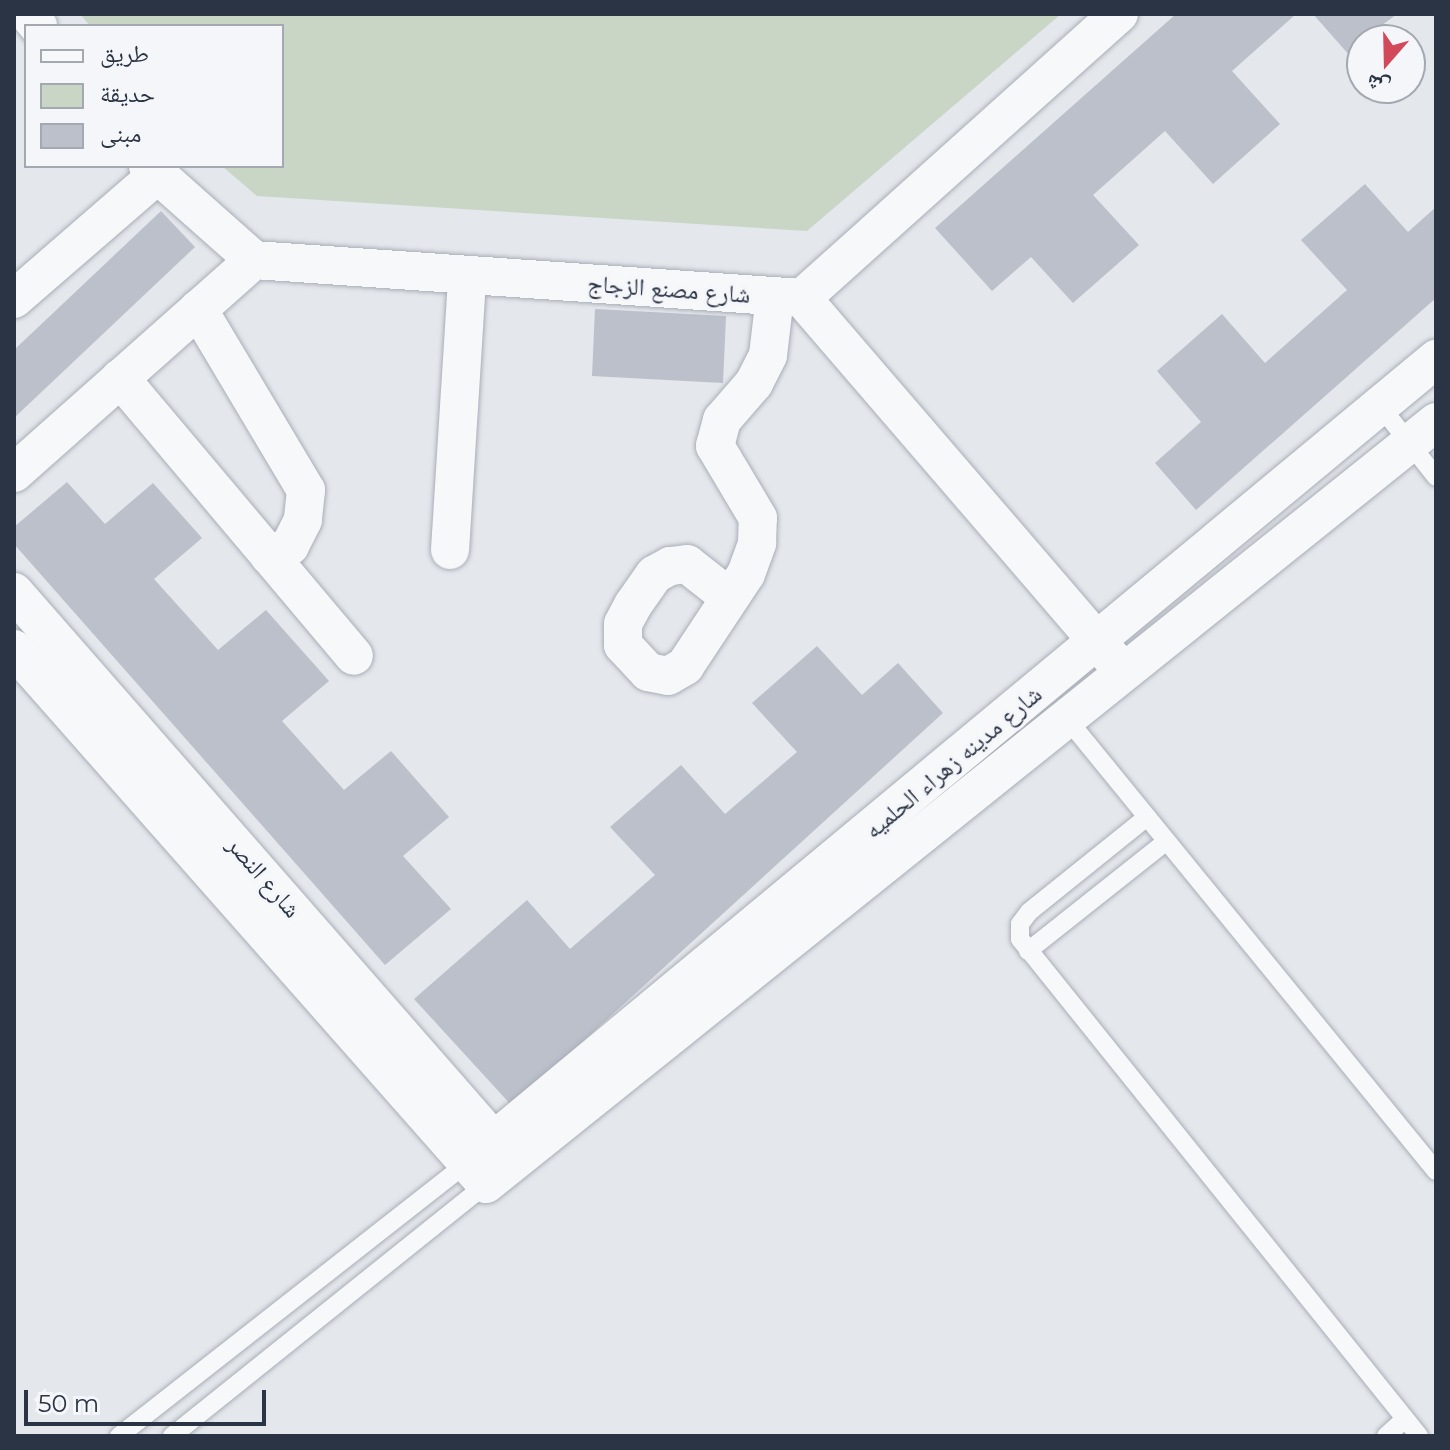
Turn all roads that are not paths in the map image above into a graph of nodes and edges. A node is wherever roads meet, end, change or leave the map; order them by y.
1 (1119, 14) edge
2 (152, 171) edge
3 (254, 260) junction
4 (467, 276) junction
5 (789, 297) junction
6 (14, 299) edge
7 (198, 309) junction
8 (1436, 359) edge
9 (120, 378) junction
10 (1381, 407) junction
11 (1423, 433) edge
12 (14, 473) edge
13 (1436, 477) edge
14 (450, 550) dead end
15 (269, 556) junction
16 (14, 592) edge
17 (729, 597) dead end
18 (1098, 642) junction
19 (14, 649) edge
20 (354, 656) dead end
21 (1126, 673) junction
22 (1068, 720) junction
23 (1147, 817) junction
24 (1167, 841) junction
25 (1028, 951) junction
26 (490, 1162) junction
27 (1436, 1171) edge
28 (1405, 1419) junction
29 (119, 1436) edge
30 (172, 1436) edge
31 (1386, 1436) edge
32 (1419, 1436) edge

1 - 5 street
2 - 3 street
2 - 6 street
3 - 4 street, شارع مصنع الزجاج
3 - 7 street
4 - 5 street, شارع مصنع الزجاج
4 - 14 street
5 - 17 street
5 - 18 street
7 - 9 street
7 - 15 street
8 - 10 street, شارع مدينه زهراء الحلميه
9 - 12 street
9 - 15 street
10 - 11 lane
10 - 18 street, شارع مدينه زهراء الحلميه
11 - 13 lane
11 - 21 street, شارع مدينه زهراء الحلميه
15 - 20 street
16 - 26 street, شارع النصر
18 - 21 street
18 - 26 street, شارع مدينه زهراء الحلميه
19 - 26 street, شارع النصر
21 - 22 street, شارع مدينه زهراء الحلميه
22 - 23 lane
22 - 26 street, شارع مدينه زهراء الحلميه
23 - 24 lane
23 - 25 lane
24 - 25 lane
24 - 27 lane
25 - 28 lane
26 - 29 lane
26 - 30 lane
28 - 31 lane
28 - 32 lane

